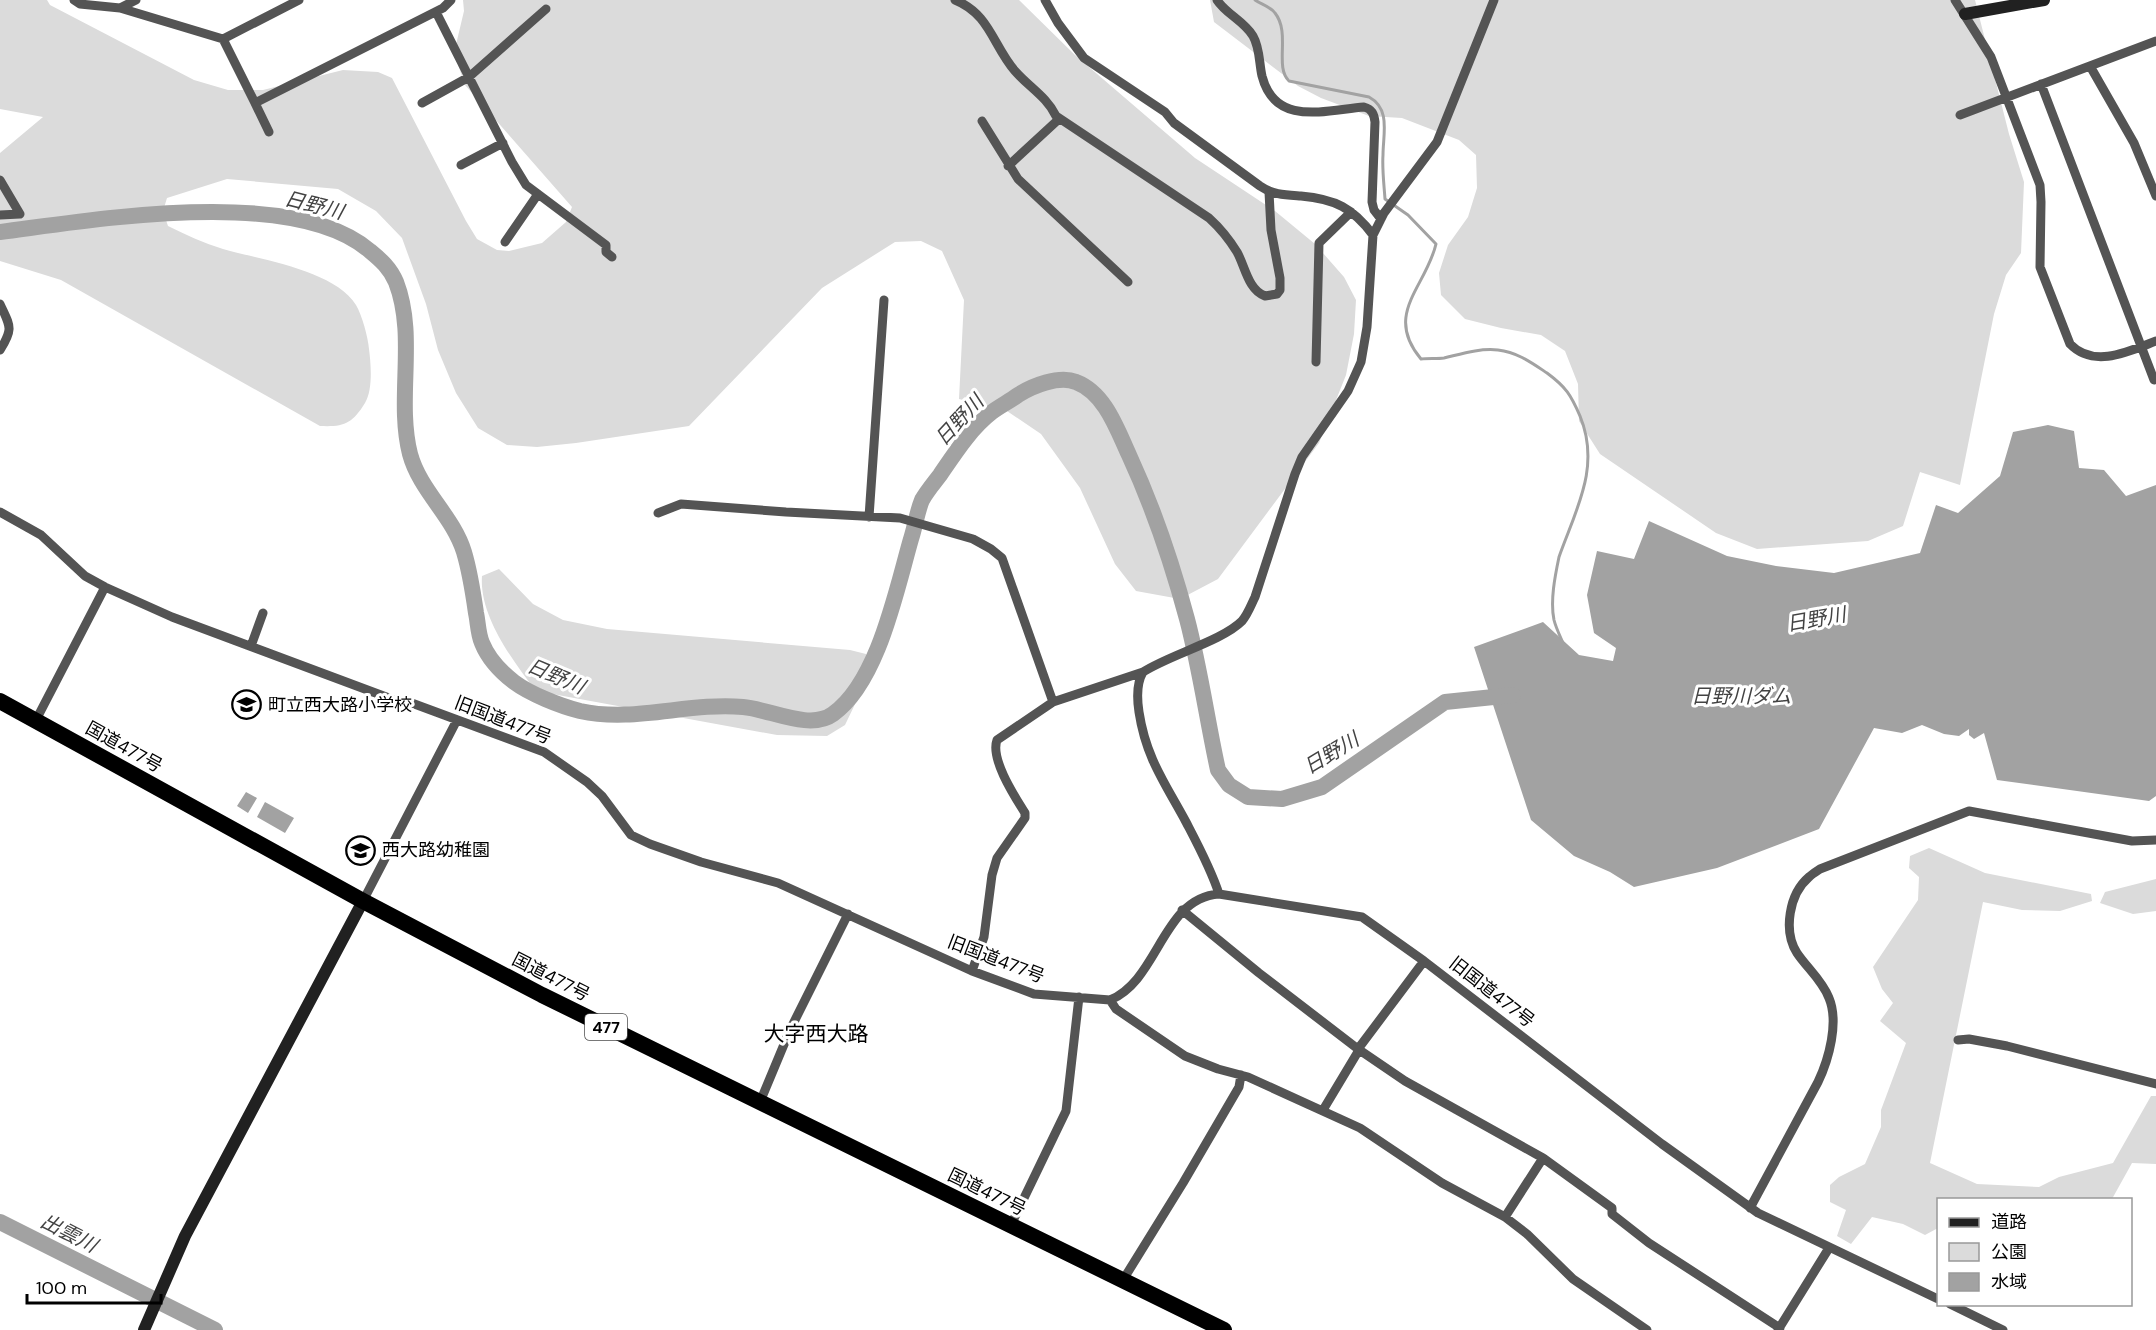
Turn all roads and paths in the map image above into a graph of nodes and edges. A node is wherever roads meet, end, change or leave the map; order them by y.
1 (74, 0) edge
2 (136, 0) edge
3 (299, 0) edge
4 (451, 0) edge
5 (955, 0) edge
6 (1045, 0) edge
7 (1216, 0) edge
8 (1494, 0) edge
9 (1955, 0) edge
10 (2044, 0) edge
11 (120, 8) junction
12 (546, 9) dead end
13 (436, 12) junction
14 (1965, 14) junction
15 (223, 39) junction
16 (2156, 41) edge
17 (2090, 66) junction
18 (469, 77) junction
19 (2041, 84) junction
20 (2007, 97) junction
21 (255, 103) junction
22 (422, 103) dead end
23 (1960, 115) dead end
24 (1059, 119) junction
25 (982, 121) dead end
26 (269, 132) dead end
27 (502, 143) junction
28 (461, 165) dead end
29 (1008, 166) junction
30 (0, 180) edge
31 (1269, 192) junction
32 (538, 194) junction
33 (2156, 196) edge
34 (1351, 212) junction
35 (0, 215) edge
36 (1383, 216) junction
37 (1373, 235) junction
38 (505, 242) dead end
39 (612, 257) dead end
40 (1128, 282) dead end
41 (884, 300) dead end
42 (0, 304) edge
43 (2156, 340) edge
44 (2142, 346) junction
45 (0, 350) edge
46 (1316, 362) dead end
47 (2154, 380) dead end
48 (0, 512) edge
49 (658, 513) dead end
50 (869, 517) junction
51 (105, 587) junction
52 (263, 613) dead end
53 (251, 646) junction
54 (1143, 672) junction
55 (0, 701) edge
56 (1053, 702) junction
57 (36, 720) junction
58 (457, 720) junction
59 (2156, 840) edge
60 (1219, 894) junction
61 (363, 901) junction
62 (1182, 910) junction
63 (848, 914) junction
64 (1424, 961) junction
65 (972, 971) junction
66 (1079, 997) junction
67 (1110, 1000) junction
68 (1958, 1040) dead end
69 (1359, 1049) junction
70 (1241, 1075) junction
71 (2156, 1084) edge
72 (760, 1102) junction
73 (1323, 1110) junction
74 (1542, 1158) junction
75 (1750, 1208) junction
76 (1505, 1217) junction
77 (1011, 1225) junction
78 (1829, 1248) junction
79 (1123, 1280) junction
80 (1937, 1299) edge
81 (1952, 1306) edge
82 (1782, 1329) edge
83 (144, 1330) edge
84 (1224, 1330) edge
85 (1647, 1330) edge
86 (2003, 1330) edge

1 - 11 street
2 - 11 street
3 - 15 street
4 - 13 street
5 - 24 street
6 - 31 street
7 - 36 street
8 - 36 street
9 - 14 street
10 - 14 street
11 - 15 street
12 - 18 street
13 - 18 street
13 - 21 street
14 - 20 street
15 - 21 street
16 - 17 street
17 - 19 street
17 - 33 street
18 - 22 street
18 - 27 street
19 - 20 street
19 - 44 street
20 - 23 street
20 - 44 street
21 - 26 street
24 - 29 street
24 - 31 street
25 - 29 street
27 - 28 street
27 - 32 street
29 - 40 street
30 - 35 street
31 - 34 street
32 - 38 street
32 - 39 street
34 - 37 street
34 - 46 street
36 - 37 street
37 - 54 street
41 - 50 street
42 - 45 street
43 - 44 street
44 - 47 street
48 - 51 street, 旧国道477号
49 - 50 street
50 - 56 street
51 - 53 street, 旧国道477号
51 - 57 street
52 - 53 street
53 - 58 street, 旧国道477号
54 - 56 street
54 - 60 street
55 - 57 highway, 国道477号 / 477
56 - 65 street
57 - 61 highway, 国道477号 / 477
58 - 61 street
58 - 63 street, 旧国道477号
59 - 75 street
60 - 62 street, 旧国道477号
60 - 64 street, 旧国道477号
61 - 72 highway, 国道477号 / 477
61 - 83 street
62 - 67 street, 旧国道477号
62 - 69 street
63 - 65 street, 旧国道477号
63 - 72 street
64 - 69 street
64 - 75 street, 旧国道477号
65 - 66 street, 旧国道477号
66 - 67 street, 旧国道477号
66 - 77 street
67 - 70 street
68 - 71 street
69 - 73 street
69 - 74 street
70 - 73 street
70 - 79 street
72 - 77 highway, 国道477号 / 477
73 - 76 street
74 - 76 street
74 - 82 street
75 - 78 street, 旧国道477号
76 - 85 street
77 - 79 highway, 国道477号 / 477
78 - 80 street, 旧国道477号
78 - 82 street
79 - 84 highway, 国道477号 / 477
81 - 86 street

